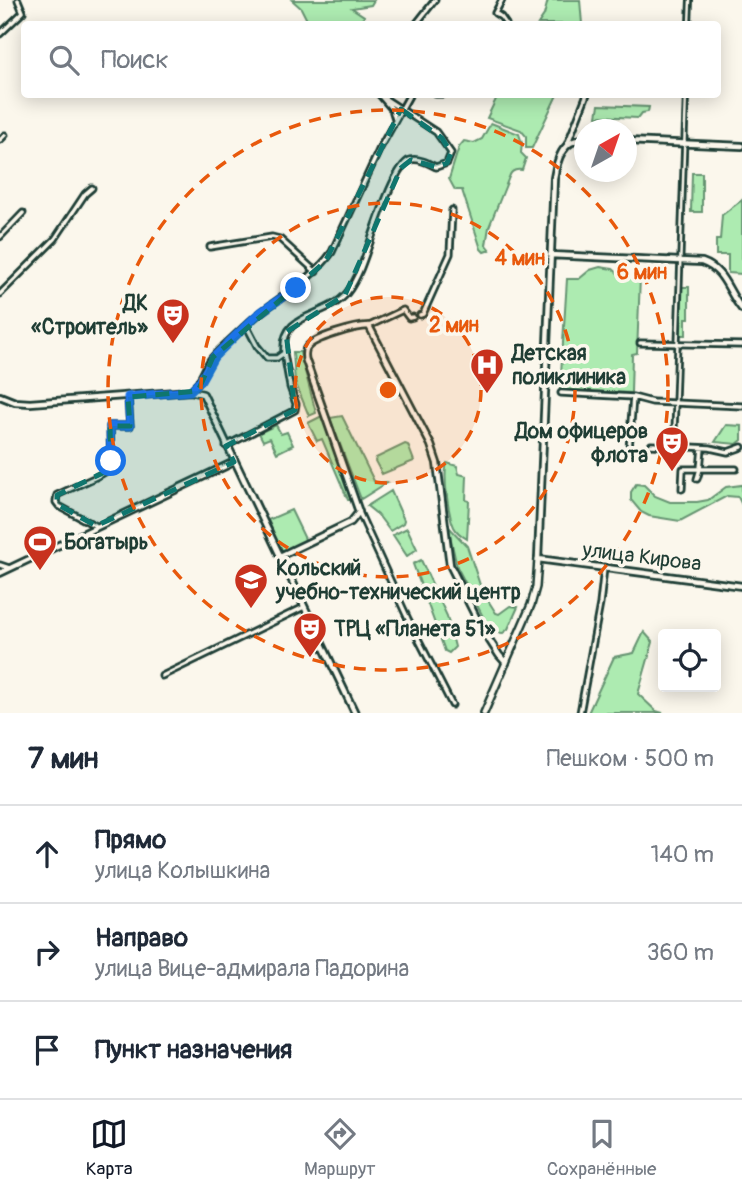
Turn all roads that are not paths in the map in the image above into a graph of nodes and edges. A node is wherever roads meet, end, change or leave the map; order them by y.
1 (18, 0) edge
2 (435, 0) edge
3 (502, 0) edge
4 (690, 0) edge
5 (418, 21) edge
6 (504, 21) edge
7 (689, 21) edge
8 (0, 34) edge
9 (384, 98) joint
10 (408, 98) edge
11 (585, 98) edge
12 (686, 98) edge
13 (401, 109) junction
14 (395, 119) junction
15 (5, 135) dead end
16 (0, 140) edge
17 (574, 141) edge
18 (637, 142) edge
19 (684, 144) junction
20 (567, 146) junction
21 (742, 146) edge
22 (92, 188) dead end
23 (452, 209) dead end
24 (23, 213) dead end
25 (0, 237) edge
26 (210, 247) dead end
27 (550, 255) junction
28 (679, 260) junction
29 (316, 272) junction
30 (0, 293) edge
31 (742, 309) edge
32 (420, 315) dead end
33 (413, 317) dead end
34 (246, 325) junction
35 (369, 326) junction
36 (640, 343) dead end
37 (678, 344) junction
38 (742, 345) edge
39 (284, 352) junction
40 (201, 380) junction
41 (190, 391) junction
42 (561, 393) dead end
43 (203, 394) junction
44 (0, 396) edge
45 (128, 397) junction
46 (634, 397) junction
47 (675, 403) junction
48 (742, 406) edge
49 (651, 445) dead end
50 (226, 446) junction
51 (674, 446) junction
52 (702, 448) junction
53 (741, 448) edge
54 (629, 449) dead end
55 (234, 463) junction
56 (700, 468) junction
57 (736, 469) dead end
58 (697, 479) dead end
59 (682, 489) dead end
60 (359, 512) junction
61 (354, 520) junction
62 (364, 523) junction
63 (96, 526) junction
64 (280, 556) junction
65 (538, 559) junction
66 (0, 565) edge
67 (9, 568) junction
68 (604, 568) junction
69 (0, 573) edge
70 (742, 586) edge
71 (304, 607) junction
72 (506, 663) junction
73 (162, 676) dead end
74 (452, 705) dead end
75 (355, 713) edge
76 (484, 713) edge
77 (580, 713) edge

1 - 8 street
2 - 5 street
3 - 6 street
4 - 7 street
9 - 13 street
9 - 14 street
10 - 13 street
11 - 20 street
12 - 19 street
13 - 14 street
13 - 39 street
14 - 29 street
15 - 16 street
17 - 20 street
18 - 19 street
19 - 21 street
19 - 28 street
20 - 27 street
22 - 30 street
23 - 32 street
24 - 25 street
26 - 29 street
27 - 28 street
27 - 65 street
28 - 31 street
28 - 37 street
29 - 34 street
33 - 35 street
34 - 39 street
34 - 40 street
35 - 60 street
35 - 72 street
36 - 37 street
37 - 38 street
37 - 47 street
39 - 50 street
40 - 41 street
40 - 43 street
41 - 43 street
41 - 45 street
42 - 46 street
43 - 50 street
44 - 45 street
45 - 63 street
46 - 47 street
46 - 54 street
47 - 48 street
47 - 51 street
49 - 51 street
50 - 55 street
51 - 52 street
52 - 53 street
52 - 56 street
55 - 63 street
55 - 64 street
56 - 57 street
56 - 58 street
56 - 59 street
60 - 61 street
60 - 62 street
61 - 62 street
61 - 64 street
62 - 74 street
63 - 67 street
64 - 71 street
65 - 68 street, улица Кирова
65 - 72 main road
66 - 67 street
67 - 69 street
68 - 70 street, улица Кирова
68 - 77 street
71 - 73 street
71 - 75 street
72 - 76 main road

